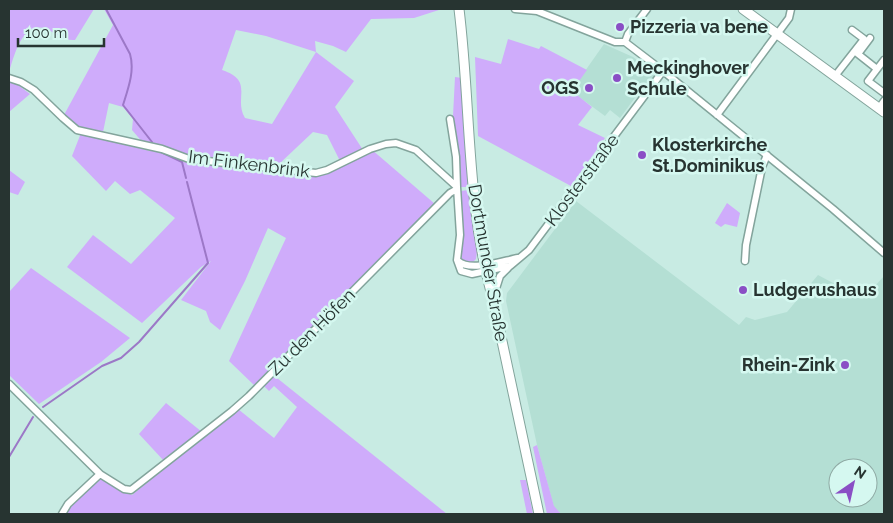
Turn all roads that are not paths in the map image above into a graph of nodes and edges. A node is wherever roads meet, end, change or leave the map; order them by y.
1 (459, 9) edge
2 (514, 9) edge
3 (647, 9) edge
4 (743, 9) edge
5 (791, 9) edge
6 (852, 30) dead end
7 (777, 34) junction
8 (870, 38) dead end
9 (625, 42) junction
10 (856, 52) junction
11 (884, 60) edge
12 (877, 69) junction
13 (663, 71) junction
14 (836, 76) junction
15 (9, 78) edge
16 (884, 93) edge
17 (883, 107) edge
18 (717, 115) junction
19 (450, 119) dead end
20 (767, 155) junction
21 (457, 188) junction
22 (884, 253) edge
23 (519, 258) junction
24 (745, 261) dead end
25 (510, 266) junction
26 (485, 268) junction
27 (493, 300) junction
28 (9, 384) edge
29 (100, 474) junction
30 (62, 514) edge
31 (539, 514) edge

1 - 26 main road, Dortmunder Straße
2 - 9 street
3 - 9 street
4 - 7 main road
5 - 7 street
6 - 10 street
7 - 14 main road
7 - 18 street
8 - 10 street
9 - 13 street
10 - 12 street
10 - 14 street
11 - 12 street
12 - 16 street
13 - 18 street
13 - 23 street, Klosterstraße
14 - 17 main road
15 - 21 street, Im Finkenbrink
18 - 20 street
19 - 21 street
20 - 22 street
20 - 24 street
21 - 26 street
21 - 29 street, Zu den Höfen
23 - 25 street, Klosterstraße
23 - 26 street
25 - 26 street
25 - 27 street
26 - 27 main road, Dortmunder Straße
27 - 31 main road, Dortmunder Straße
28 - 29 street, Zu den Höfen
29 - 30 street

